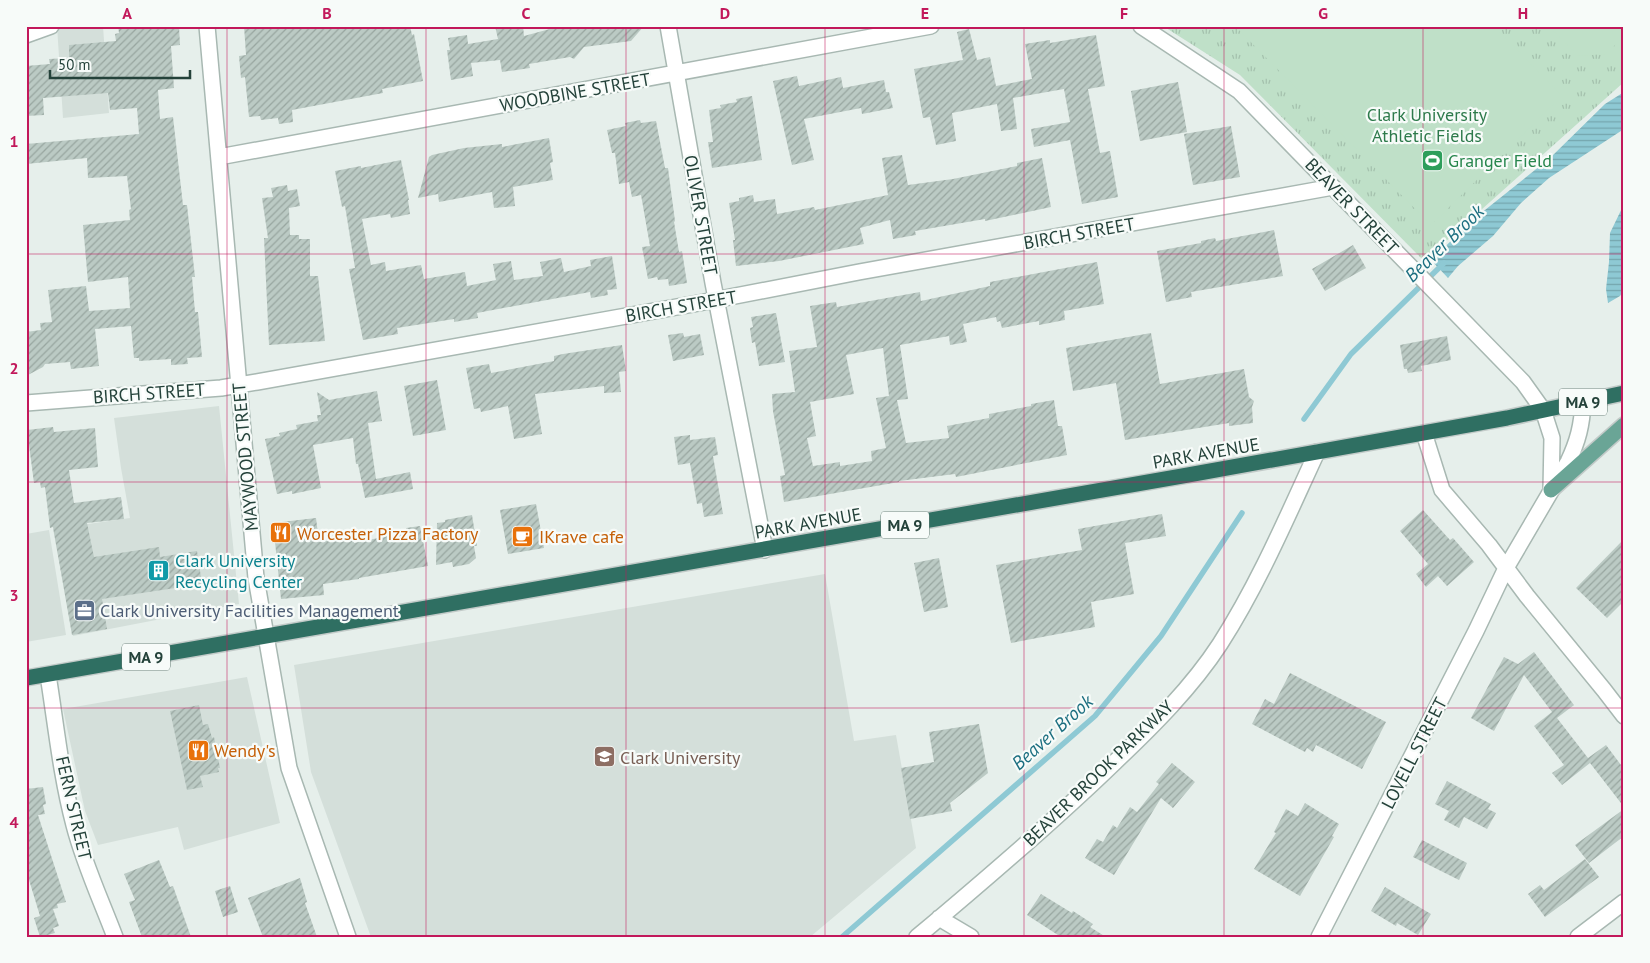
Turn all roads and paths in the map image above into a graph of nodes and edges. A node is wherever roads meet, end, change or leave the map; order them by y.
1 (51, 26) edge
2 (207, 26) edge
3 (668, 26) edge
4 (931, 26) edge
5 (1141, 26) edge
6 (26, 35) edge
7 (676, 73) junction
8 (219, 157) junction
9 (1333, 187) junction
10 (716, 300) junction
11 (239, 384) junction
12 (1624, 393) edge
13 (1583, 402) junction
14 (26, 403) edge
15 (1543, 410) junction
16 (1624, 425) edge
17 (1424, 433) junction
18 (1317, 452) junction
19 (1551, 490) junction
20 (766, 550) junction
21 (1506, 568) junction
22 (265, 636) junction
23 (48, 674) junction
24 (26, 678) edge
25 (1624, 716) edge
26 (1624, 902) edge
27 (939, 918) junction
28 (115, 937) edge
29 (348, 937) edge
30 (917, 937) edge
31 (971, 937) edge
32 (1319, 937) edge
33 (1578, 937) edge

1 - 6 street
2 - 8 street, MAYWOOD STREET
3 - 7 street, OLIVER STREET
4 - 7 street, WOODBINE STREET
5 - 9 street, BEAVER STREET
7 - 8 street, WOODBINE STREET
7 - 10 street, OLIVER STREET
8 - 11 street, MAYWOOD STREET
9 - 10 street, BIRCH STREET
9 - 15 street, BEAVER STREET
10 - 11 street, BIRCH STREET
10 - 20 street, OLIVER STREET
11 - 14 street, BIRCH STREET
11 - 22 street, MAYWOOD STREET
12 - 13 highway, PARK AVENUE / MA 9
13 - 15 highway, PARK AVENUE / MA 9
13 - 19 street, LOVELL STREET
15 - 17 highway, PARK AVENUE / MA 9
15 - 19 street, BEAVER STREET
16 - 19 main road
17 - 18 highway, PARK AVENUE / MA 9
17 - 21 street
18 - 20 highway, PARK AVENUE / MA 9
18 - 27 street, BEAVER BROOK PARKWAY
19 - 21 street, LOVELL STREET
20 - 22 highway, PARK AVENUE / MA 9
21 - 25 street
21 - 32 street, LOVELL STREET
22 - 23 highway, PARK AVENUE / MA 9
22 - 29 street, MAYWOOD STREET
23 - 24 highway, PARK AVENUE / MA 9
23 - 28 street, FERN STREET
26 - 33 street
27 - 30 street, BEAVER BROOK PARKWAY
27 - 31 street

